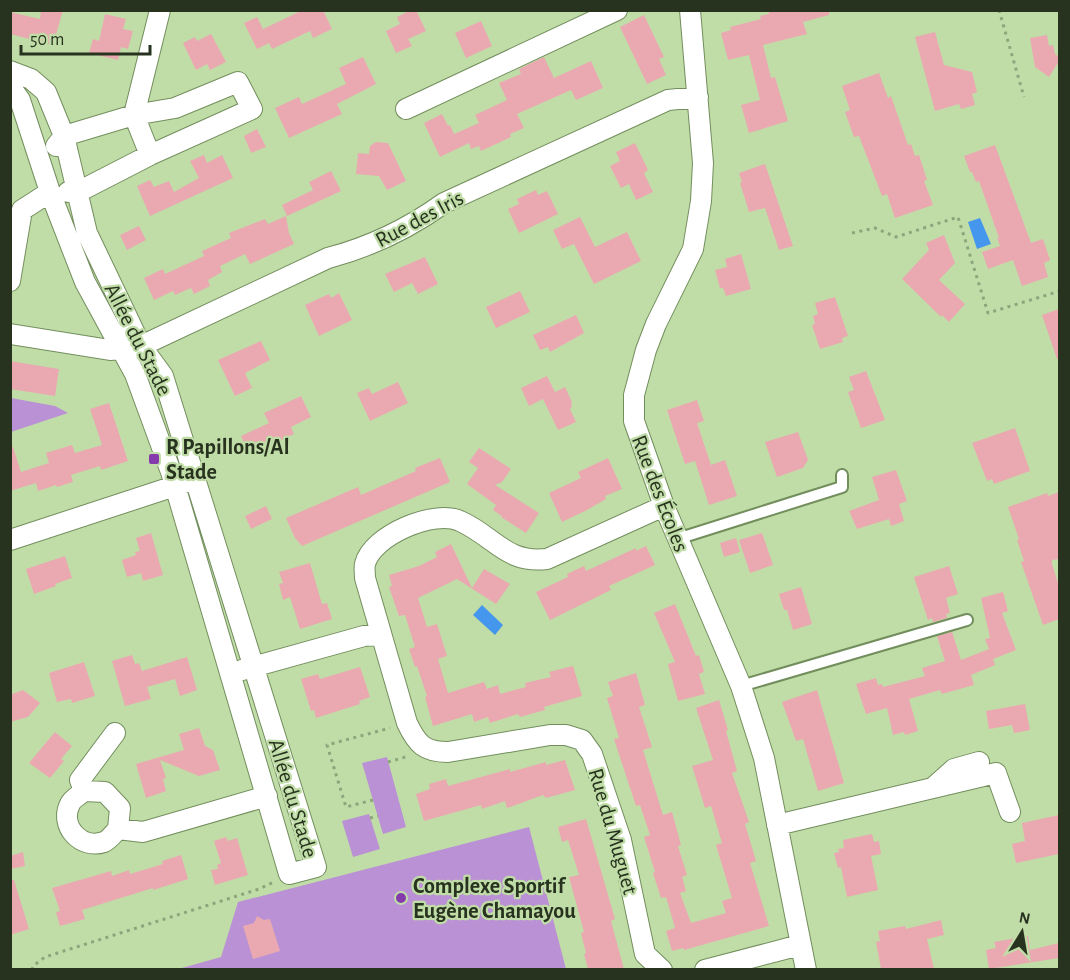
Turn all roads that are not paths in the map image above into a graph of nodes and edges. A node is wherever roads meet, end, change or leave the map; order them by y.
1 (160, 10) edge
2 (617, 10) edge
3 (690, 10) edge
4 (10, 72) edge
5 (10, 86) edge
6 (698, 97) junction
7 (406, 109) dead end
8 (134, 116) junction
9 (64, 136) junction
10 (150, 154) junction
11 (42, 162) junction
12 (50, 192) junction
13 (78, 192) junction
14 (10, 281) edge
15 (10, 334) edge
16 (141, 346) junction
17 (119, 348) junction
18 (842, 475) dead end
19 (196, 479) junction
20 (176, 485) junction
21 (663, 506) junction
22 (677, 539) junction
23 (10, 540) edge
24 (967, 620) dead end
25 (381, 638) junction
26 (254, 667) junction
27 (230, 672) junction
28 (741, 686) junction
29 (115, 733) dead end
30 (979, 762) dead end
31 (934, 788) junction
32 (84, 791) junction
33 (267, 796) junction
34 (1010, 812) dead end
35 (777, 825) junction
36 (118, 829) junction
37 (800, 945) junction
38 (662, 969) edge
39 (705, 969) edge
40 (806, 969) edge

1 - 8 street
2 - 7 street
3 - 6 street, Rue des Écoles
4 - 9 street, Allée du Stade
5 - 11 street, Allée du Stade
6 - 16 street, Rue des Iris
6 - 21 street, Rue des Écoles
8 - 9 street
8 - 10 street
8 - 10 street
9 - 11 street
9 - 13 street, Allée du Stade
10 - 13 street
11 - 12 street, Allée du Stade
12 - 13 street
12 - 14 street
12 - 17 street, Allée du Stade
13 - 16 street, Allée du Stade
15 - 17 street
16 - 17 street
16 - 19 street, Allée du Stade
17 - 20 street, Allée du Stade
18 - 22 lane
19 - 20 street
19 - 26 street, Allée du Stade
20 - 23 street
20 - 27 street, Allée du Stade
21 - 22 street, Rue des Écoles
21 - 25 street
22 - 28 street, Rue des Écoles
24 - 28 lane
25 - 26 street
25 - 38 street, Rue du Muguet
26 - 27 street
26 - 33 street, Allée du Stade
27 - 33 street, Allée du Stade
28 - 35 street, Rue des Écoles
29 - 32 street
30 - 31 street
31 - 34 street
31 - 35 street
32 - 36 street
32 - 36 street
33 - 36 street
35 - 37 street, Rue des Écoles
37 - 39 street
37 - 40 street, Rue des Écoles

